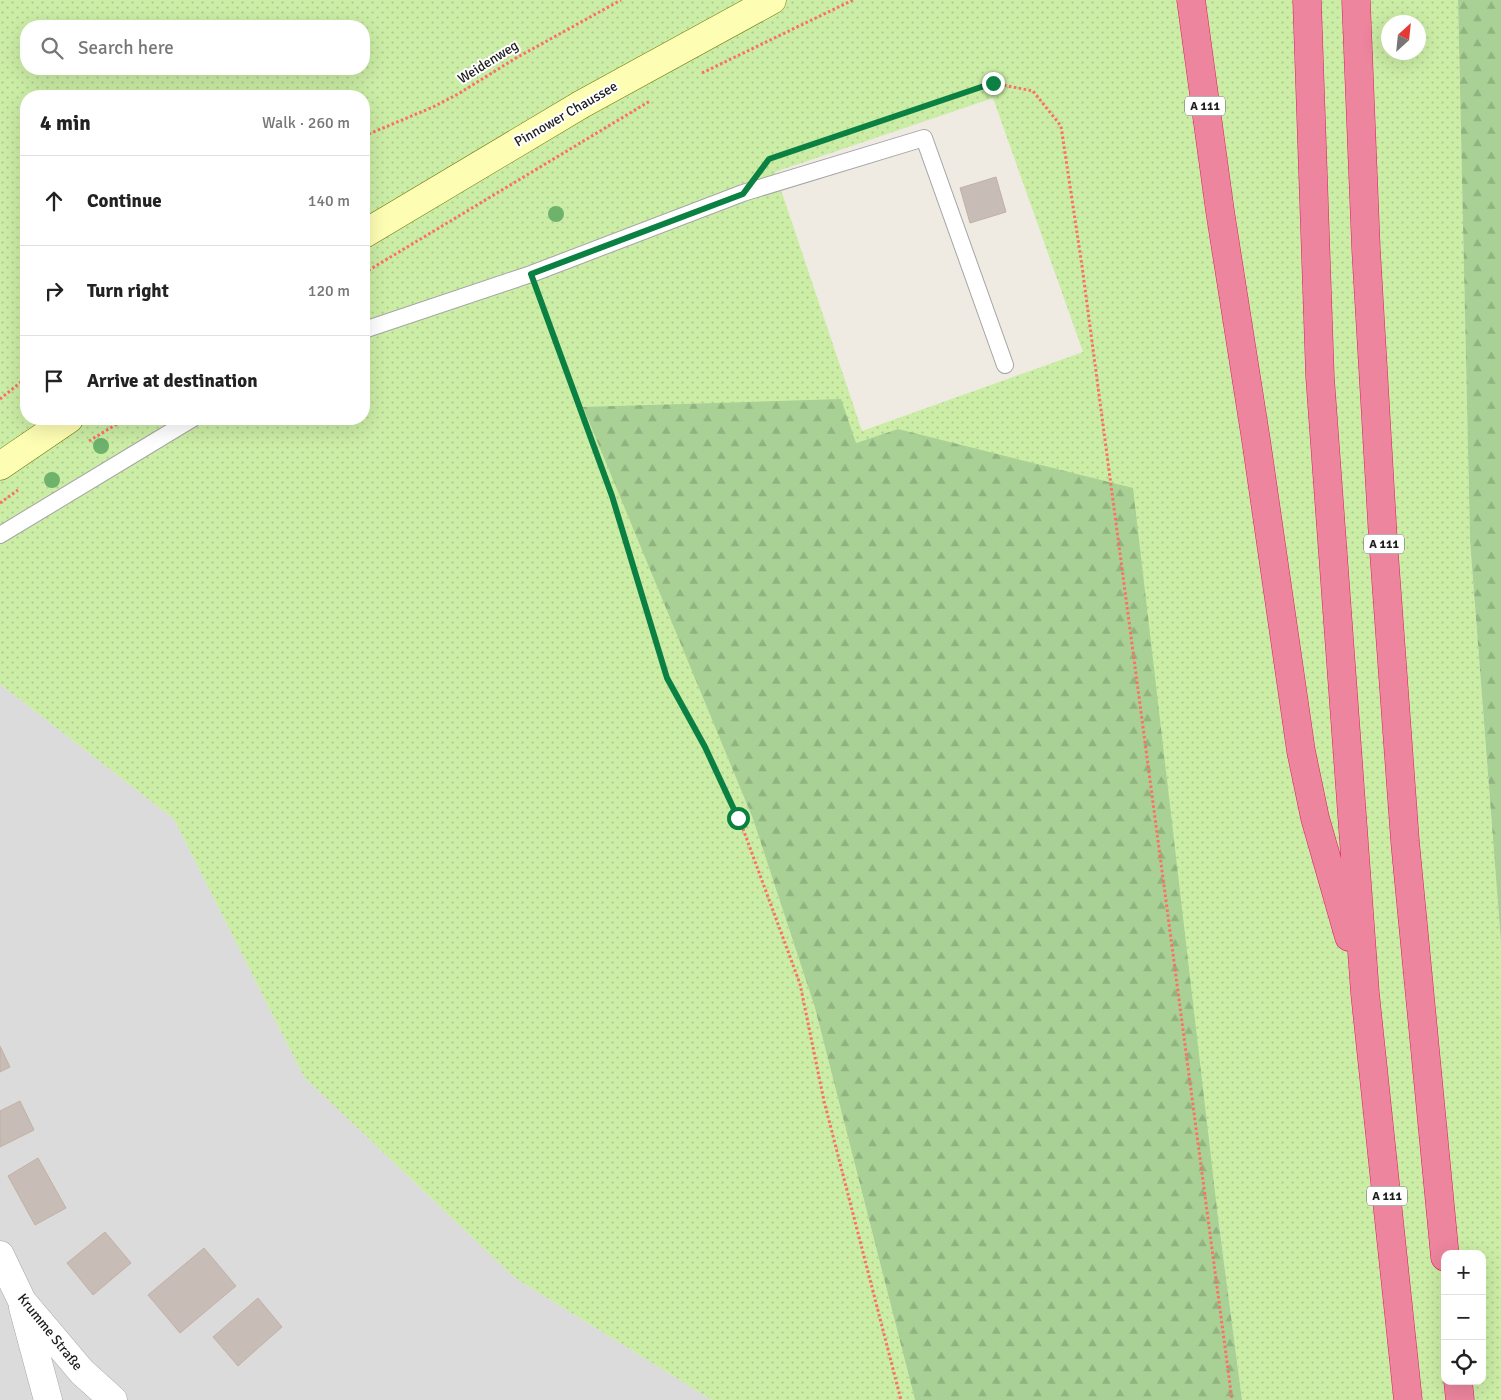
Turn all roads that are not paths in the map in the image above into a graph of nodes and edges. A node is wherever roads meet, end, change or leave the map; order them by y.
1 (772, 0) edge
2 (1191, 0) edge
3 (1308, 0) edge
4 (1356, 0) edge
5 (370, 230) edge
6 (370, 328) edge
7 (1004, 365) dead end
8 (60, 425) edge
9 (182, 425) edge
10 (0, 466) edge
11 (0, 536) edge
12 (1365, 993) junction
13 (1444, 1250) edge
14 (0, 1255) edge
15 (22, 1300) junction
16 (1458, 1385) edge
17 (48, 1400) edge
18 (113, 1400) edge
19 (1408, 1400) edge
20 (1460, 1400) edge

1 - 5 main road, Pinnower Chaussee
2 - 12 highway, A 111
3 - 12 highway
4 - 13 highway, A 111
6 - 7 lane
8 - 10 main road
9 - 11 lane
12 - 19 highway, A 111
14 - 15 street, Krumme Straße
15 - 17 street
15 - 18 street, Krumme Straße
16 - 20 highway

